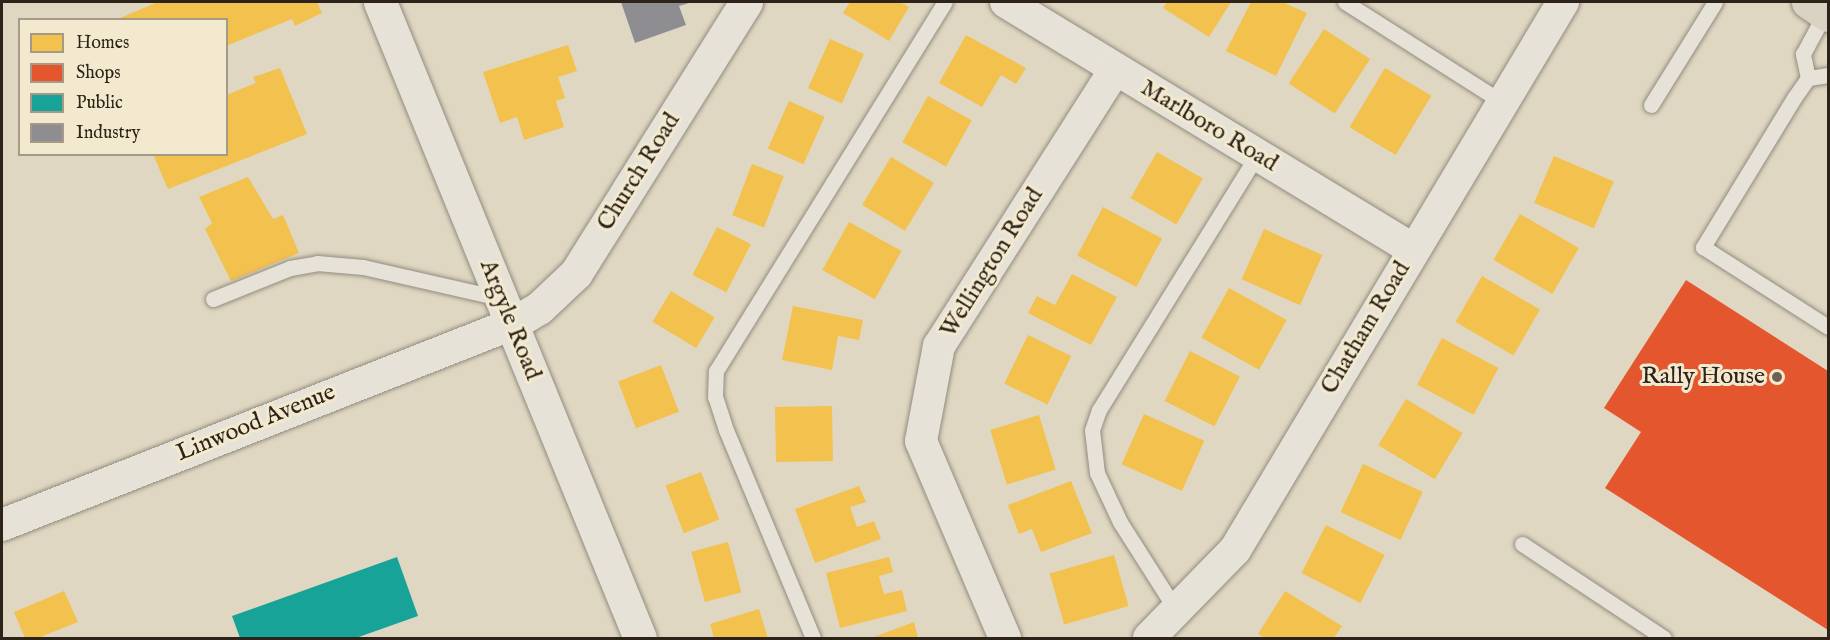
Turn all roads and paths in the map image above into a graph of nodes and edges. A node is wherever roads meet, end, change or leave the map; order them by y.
1 (380, 2) edge
2 (746, 2) edge
3 (945, 2) edge
4 (1006, 2) edge
5 (1345, 2) edge
6 (1563, 2) edge
7 (1715, 2) edge
8 (1820, 10) edge
9 (1115, 70) junction
10 (1828, 75) edge
11 (1808, 78) junction
12 (1502, 102) junction
13 (1651, 105) dead end
14 (1257, 155) junction
15 (1413, 249) junction
16 (213, 298) dead end
17 (506, 311) junction
18 (1828, 327) edge
19 (2, 525) edge
20 (1522, 544) dead end
21 (1176, 610) junction
22 (640, 639) edge
23 (813, 639) edge
24 (1005, 639) edge
25 (1149, 639) edge
26 (1664, 639) edge

1 - 17 street, Argyle Road
2 - 17 street, Church Road
3 - 23 lane
4 - 9 street, Marlboro Road
5 - 12 lane
6 - 12 street, Chatham Road
7 - 13 lane
8 - 11 lane
9 - 14 street, Marlboro Road
9 - 24 street, Wellington Road
10 - 11 lane
11 - 18 lane
12 - 15 street, Chatham Road
14 - 15 street, Marlboro Road
14 - 21 lane
15 - 21 street, Chatham Road
16 - 17 lane
17 - 19 street, Linwood Avenue
17 - 22 street, Argyle Road
20 - 26 lane
21 - 25 street, Chatham Road

